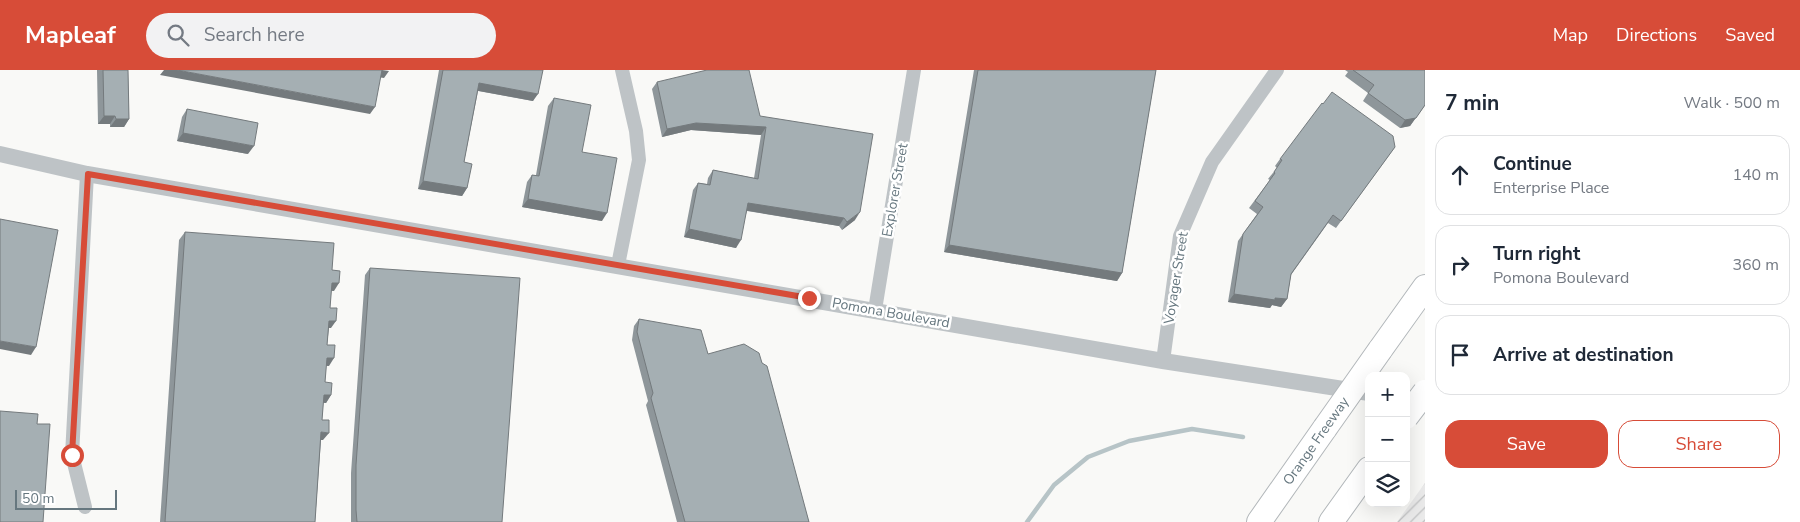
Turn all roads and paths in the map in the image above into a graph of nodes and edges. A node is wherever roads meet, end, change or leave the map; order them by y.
1 (622, 70) edge
2 (914, 70) edge
3 (1276, 70) edge
4 (0, 154) edge
5 (88, 174) junction
6 (618, 265) junction
7 (1425, 288) edge
8 (875, 310) junction
9 (1163, 361) junction
10 (1365, 392) edge
11 (1425, 392) edge
12 (1410, 400) edge
13 (1425, 402) edge
14 (1410, 412) edge
15 (1365, 475) edge
16 (85, 507) dead end
17 (1259, 522) edge
18 (1331, 522) edge

1 - 6 street
2 - 8 street, Explorer Street
3 - 9 street, Voyager Street
4 - 5 street, Pomona Boulevard
5 - 6 street, Pomona Boulevard
5 - 16 street
6 - 8 street, Pomona Boulevard
7 - 17 highway, Orange Freeway, bridge
8 - 9 street, Pomona Boulevard
9 - 10 street, Pomona Boulevard
11 - 14 highway, bridge
12 - 13 street
15 - 18 highway

